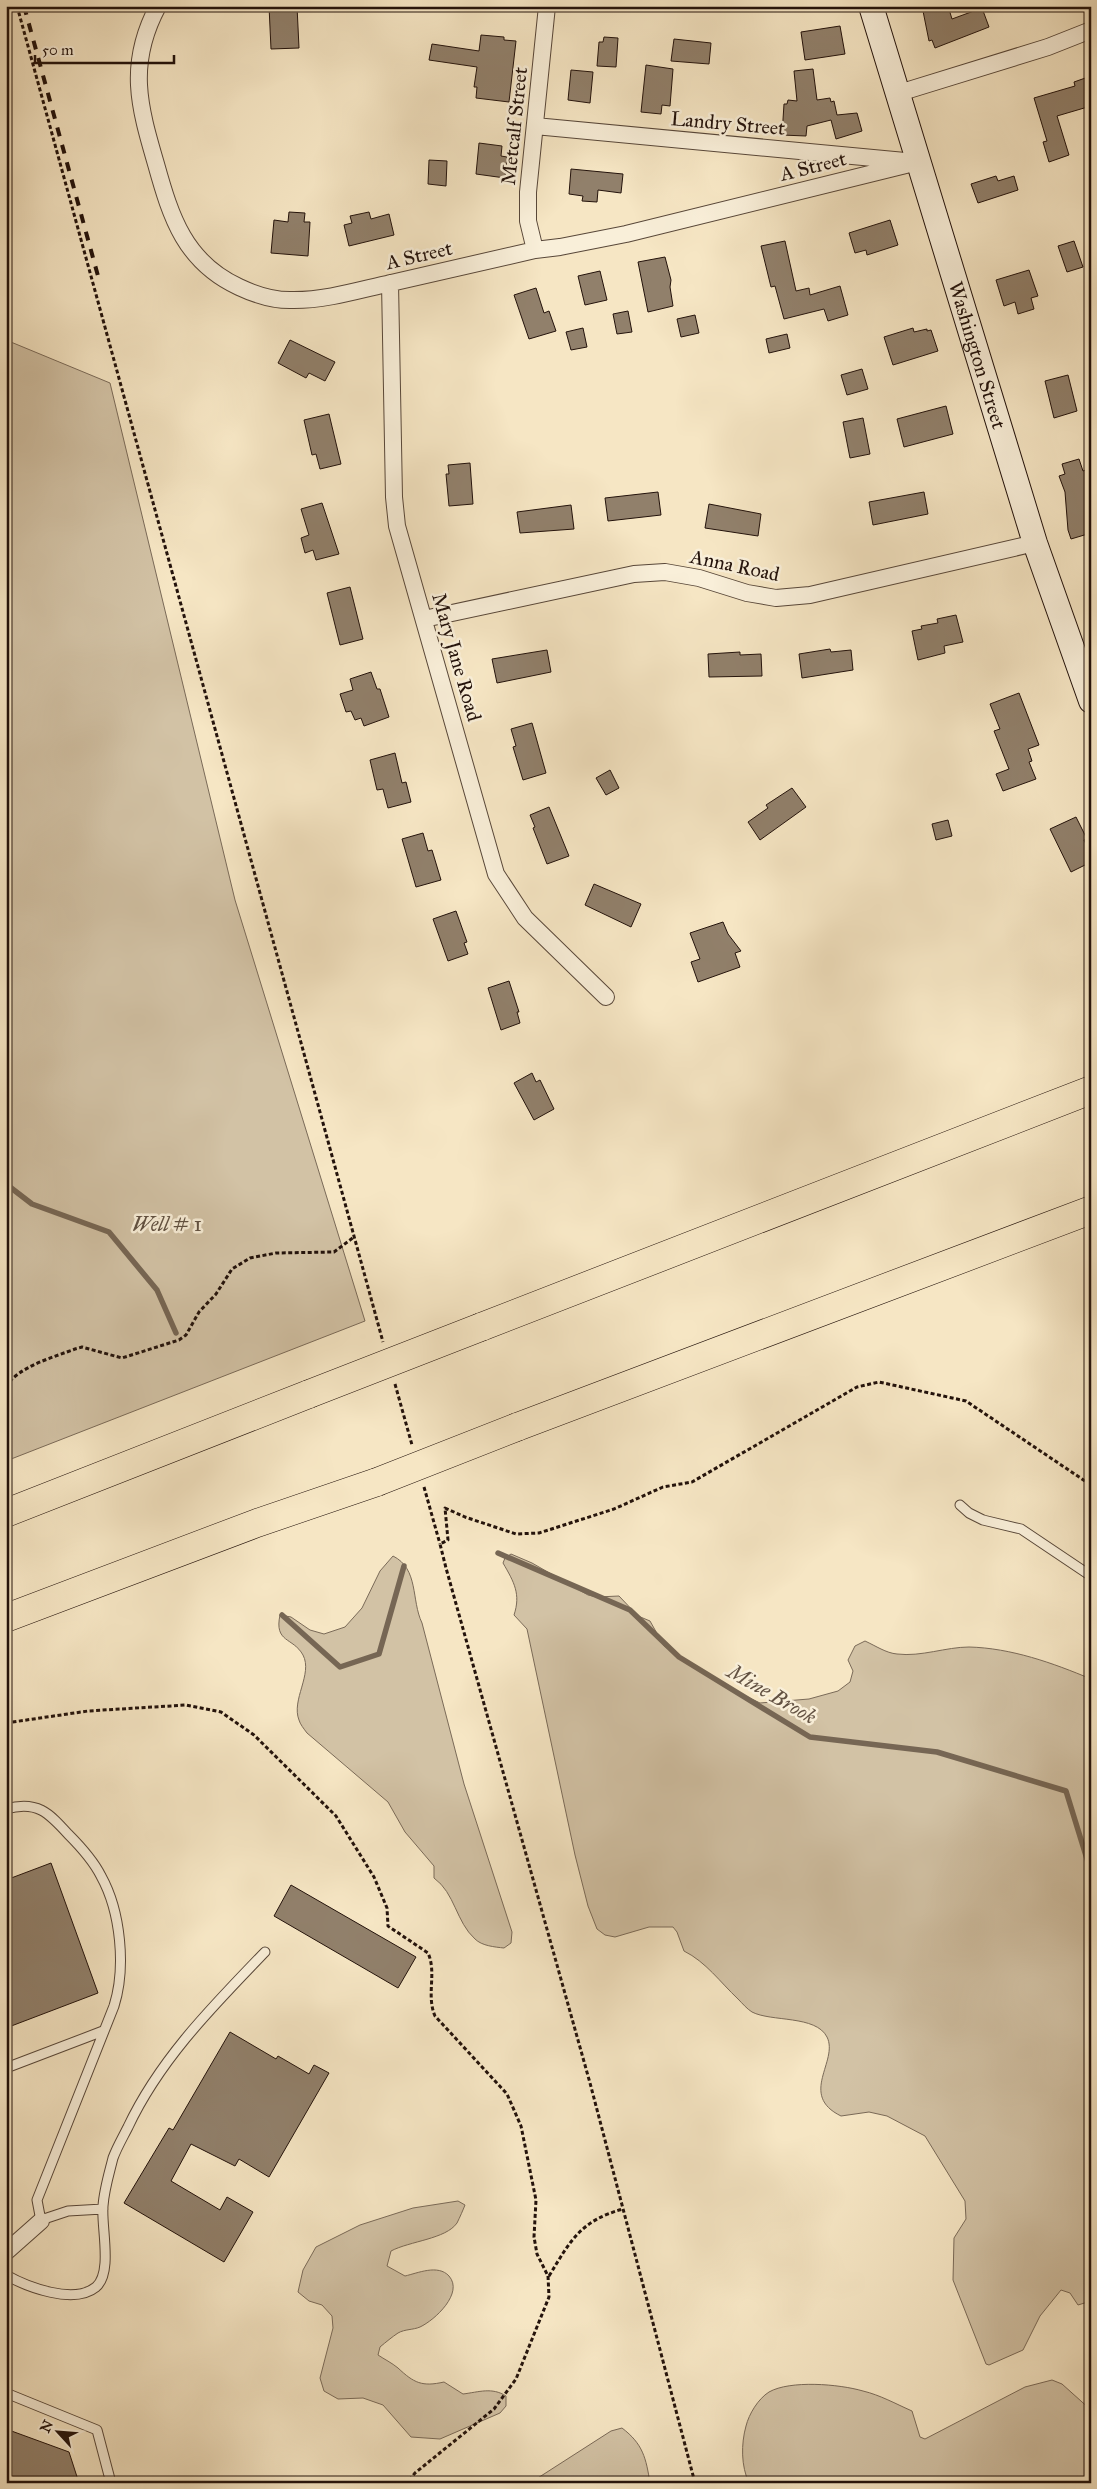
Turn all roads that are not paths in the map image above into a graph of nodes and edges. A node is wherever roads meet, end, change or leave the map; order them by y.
1 (158, 6) edge
2 (547, 6) edge
3 (871, 6) edge
4 (1091, 30) edge
5 (899, 93) junction
6 (535, 126) junction
7 (918, 162) junction
8 (535, 250) junction
9 (390, 283) junction
10 (1035, 543) junction
11 (424, 619) junction
12 (1091, 702) edge
13 (606, 997) dead end
14 (1091, 1090) edge
15 (1091, 1210) edge
16 (960, 1505) dead end
17 (6, 1513) edge
18 (1091, 1576) edge
19 (6, 1618) edge
20 (6, 1809) edge
21 (265, 1952) dead end
22 (103, 2032) junction
23 (6, 2068) edge
24 (103, 2209) junction
25 (41, 2221) junction
26 (6, 2252) edge
27 (6, 2275) edge
28 (6, 2393) edge
29 (112, 2483) edge

1 - 9 street, A Street
2 - 6 street, Metcalf Street
3 - 5 main road, Washington Street
4 - 5 street
5 - 7 main road, Washington Street
6 - 7 street, Landry Street
6 - 8 street, Metcalf Street
7 - 8 street, A Street
7 - 10 main road, Washington Street
8 - 9 street, A Street
9 - 11 street, Mary Jane Road
10 - 11 street, Anna Road
10 - 12 main road, Washington Street
11 - 13 street, Mary Jane Road
14 - 17 highway, bridge
15 - 19 highway, bridge
16 - 18 lane
20 - 22 lane
21 - 24 lane
22 - 23 lane
22 - 25 lane
24 - 25 lane
24 - 27 lane
25 - 26 street
28 - 29 lane

